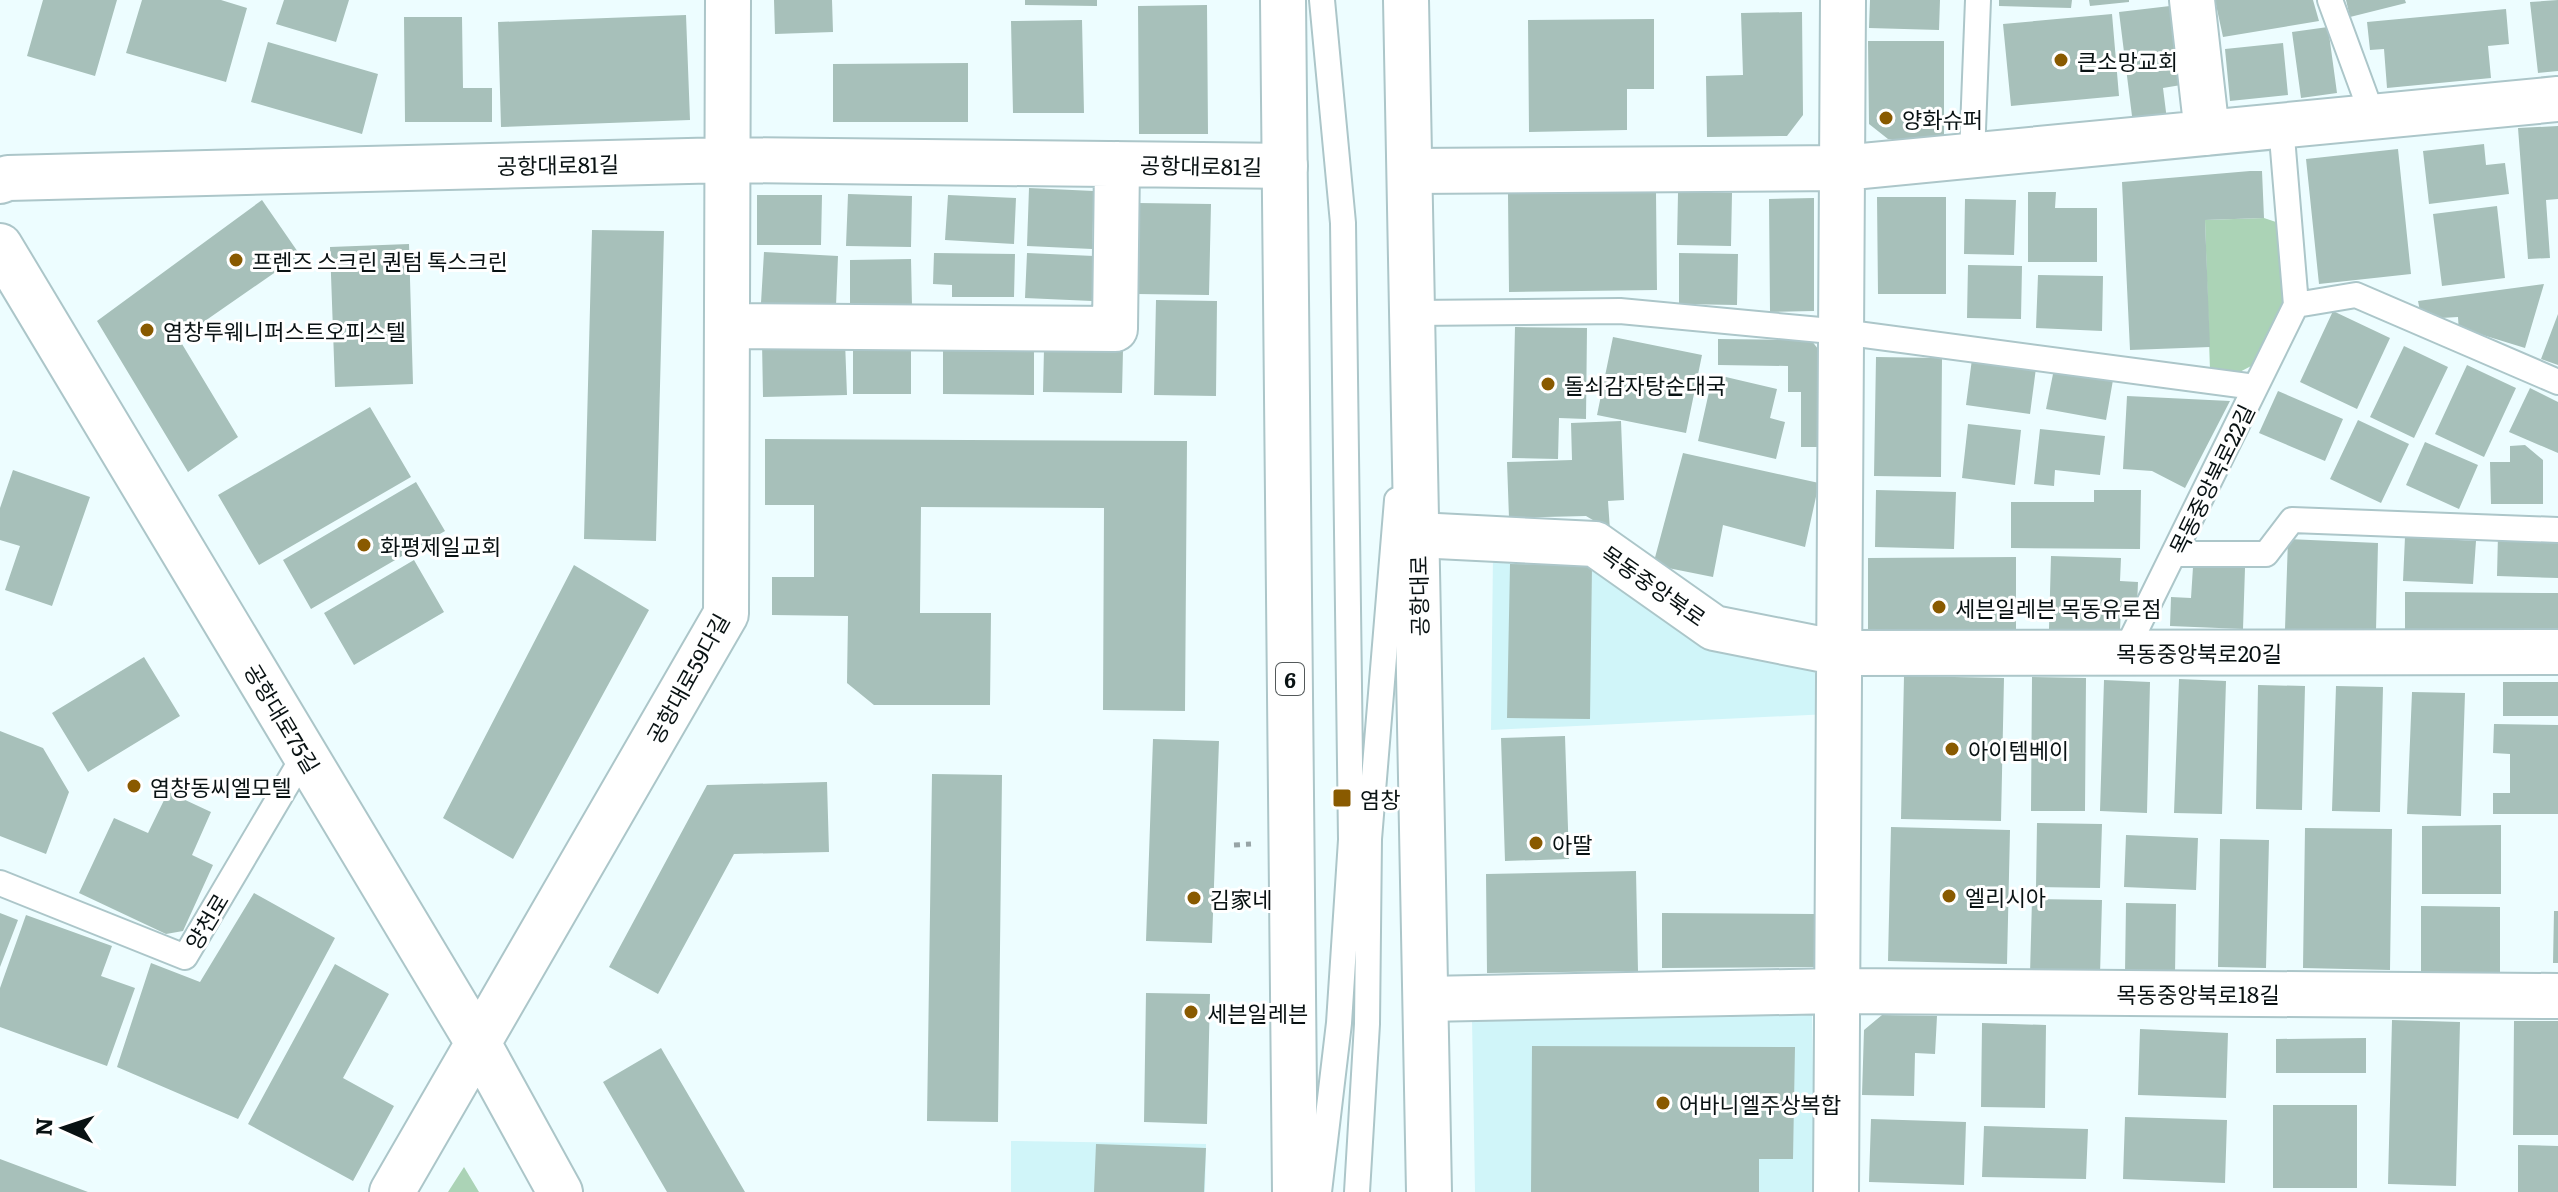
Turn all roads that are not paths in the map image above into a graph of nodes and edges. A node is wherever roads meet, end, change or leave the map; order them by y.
1 (728, 0) edge
2 (1283, 0) edge
3 (1322, 0) edge
4 (1406, 0) edge
5 (1843, 0) edge
6 (1978, 0) edge
7 (2192, 0) edge
8 (2330, 0) edge
9 (2558, 99) edge
10 (2373, 117) junction
11 (2281, 125) junction
12 (2207, 133) junction
13 (1972, 155) junction
14 (728, 160) junction
15 (1117, 164) junction
16 (1285, 166) junction
17 (1842, 168) junction
18 (1410, 171) junction
19 (0, 181) edge
20 (0, 246) edge
21 (2296, 305) junction
22 (1412, 313) junction
23 (727, 326) junction
24 (1842, 332) junction
25 (2558, 382) edge
26 (2255, 387) junction
27 (2558, 530) edge
28 (1417, 535) junction
29 (2174, 554) junction
30 (2125, 652) junction
31 (2558, 652) edge
32 (1840, 653) junction
33 (305, 754) junction
34 (0, 883) edge
35 (1837, 991) junction
36 (2558, 996) edge
37 (1426, 999) junction
38 (478, 1043) junction
39 (392, 1192) edge
40 (560, 1192) edge
41 (1295, 1192) edge
42 (1319, 1192) edge
43 (1357, 1192) edge
44 (1429, 1192) edge
45 (1836, 1192) edge

1 - 14 street, 공항대로59다길
2 - 16 street, 6
3 - 42 lane
4 - 18 street, 공항대로
5 - 17 street
6 - 13 lane
7 - 12 street
8 - 10 lane
9 - 10 street
10 - 11 street
11 - 12 street
11 - 21 lane
12 - 13 street
13 - 17 street
14 - 15 street, 공항대로81길
14 - 19 street, 공항대로81길
14 - 23 street, 공항대로59다길
15 - 16 street, 공항대로81길
15 - 23 street, 공항대로81길
16 - 41 street, 6
17 - 18 street
17 - 24 street
18 - 22 street, 공항대로
20 - 33 street, 공항대로75길
21 - 25 lane
21 - 26 lane, 목동중앙북로22길
22 - 24 lane
22 - 28 street, 공항대로
22 - 43 lane
23 - 38 street, 공항대로59다길
24 - 26 lane
24 - 32 street
26 - 29 lane, 목동중앙북로22길
27 - 29 lane
28 - 32 street, 목동중앙북로
28 - 37 street, 공항대로
29 - 30 lane, 목동중앙북로22길
30 - 31 street, 목동중앙북로20길
30 - 32 street, 목동중앙북로20길
32 - 35 street
33 - 34 lane, 양천로
33 - 38 street, 공항대로75길
35 - 36 street, 목동중앙북로18길
35 - 37 street
35 - 45 street
37 - 44 street, 공항대로
38 - 39 street, 공항대로59다길
38 - 40 street, 공항대로75길

